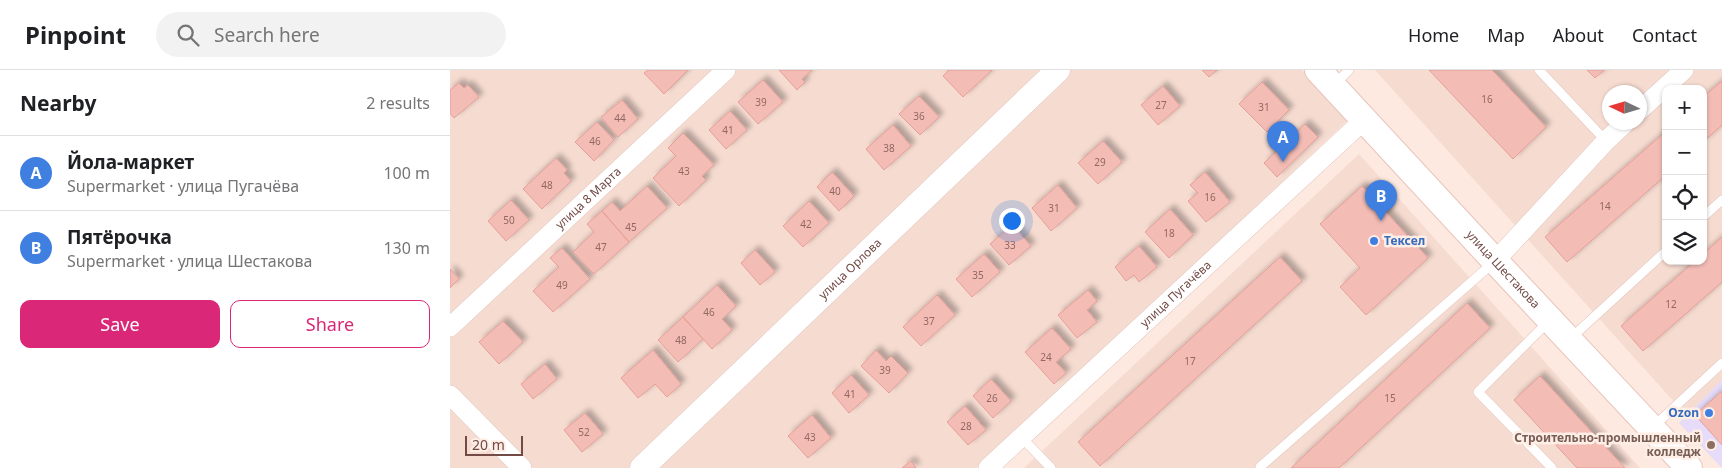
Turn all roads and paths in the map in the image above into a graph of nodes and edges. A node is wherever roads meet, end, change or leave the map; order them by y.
1 (726, 70) edge
2 (1058, 70) edge
3 (1539, 70) edge
4 (1684, 70) edge
5 (1333, 75) edge
6 (1647, 104) edge
7 (1364, 120) junction
8 (1618, 130) edge
9 (1606, 141) junction
10 (1722, 200) edge
11 (1707, 213) edge
12 (1662, 255) edge
13 (1495, 261) junction
14 (1550, 319) junction
15 (450, 327) edge
16 (1569, 340) junction
17 (1722, 363) edge
18 (450, 395) edge
19 (1652, 428) junction
20 (1021, 438) junction
21 (1260, 467) edge
22 (522, 468) edge
23 (642, 468) edge
24 (988, 468) edge
25 (1052, 468) edge
26 (1552, 468) edge
27 (1689, 468) edge

1 - 15 street, улица 8 Марта
2 - 23 street, улица Орлова
3 - 9 lane
4 - 6 street
5 - 7 main road, улица Шестакова
7 - 13 main road, улица Шестакова
7 - 20 street, улица Пугачёва
8 - 9 street
9 - 13 street
10 - 11 lane
12 - 16 lane
13 - 14 main road, улица Шестакова
13 - 21 lane
14 - 16 main road, улица Шестакова
14 - 26 lane
16 - 19 main road, улица Шестакова
17 - 19 lane
18 - 22 street
19 - 27 main road, улица Шестакова
20 - 24 street, улица Пугачёва
20 - 25 lane

